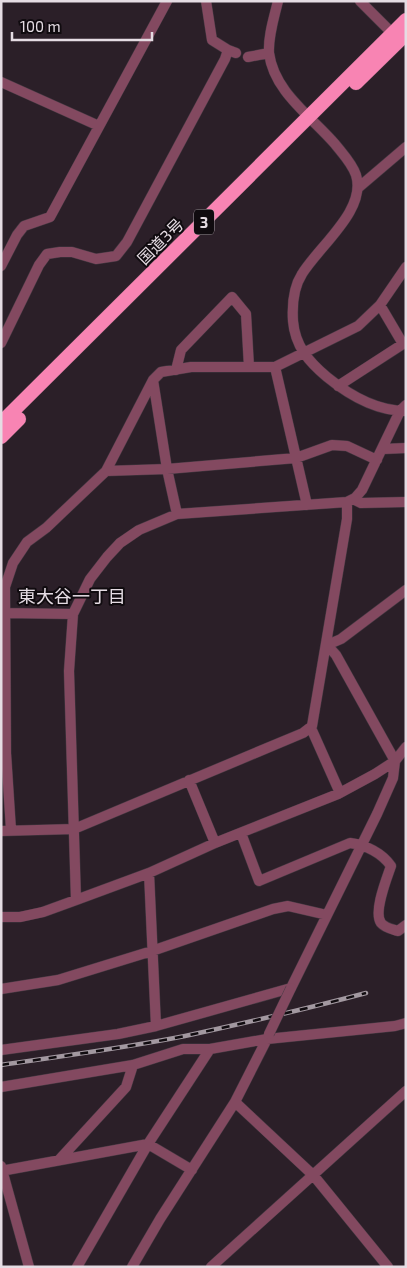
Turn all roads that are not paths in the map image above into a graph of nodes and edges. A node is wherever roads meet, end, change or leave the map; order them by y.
1 (167, 1) edge
2 (206, 1) edge
3 (278, 1) edge
4 (360, 1) edge
5 (406, 20) edge
6 (400, 40) edge
7 (270, 53) junction
8 (248, 57) dead end
9 (1, 82) edge
10 (312, 120) junction
11 (99, 126) junction
12 (406, 147) edge
13 (358, 188) junction
14 (1, 266) edge
15 (406, 267) edge
16 (380, 305) junction
17 (1, 343) edge
18 (404, 343) edge
19 (303, 352) junction
20 (249, 367) junction
21 (275, 367) junction
22 (176, 370) junction
23 (151, 378) junction
24 (338, 386) junction
25 (404, 409) edge
26 (1, 423) edge
27 (1, 437) edge
28 (406, 448) edge
29 (383, 449) junction
30 (296, 458) junction
31 (377, 460) junction
32 (168, 469) junction
33 (106, 471) junction
34 (350, 500) junction
35 (406, 502) edge
36 (307, 505) junction
37 (177, 514) junction
38 (406, 590) edge
39 (5, 613) junction
40 (73, 614) junction
41 (327, 645) junction
42 (311, 728) junction
43 (406, 747) edge
44 (4, 754) edge
45 (395, 761) junction
46 (188, 780) junction
47 (340, 792) junction
48 (74, 829) junction
49 (6, 830) edge
50 (242, 833) junction
51 (215, 843) junction
52 (363, 845) junction
53 (149, 873) junction
54 (76, 900) junction
55 (327, 915) junction
56 (1, 917) edge
57 (406, 925) edge
58 (152, 952) junction
59 (291, 988) junction
60 (1, 989) edge
61 (406, 1023) edge
62 (156, 1026) junction
63 (268, 1036) junction
64 (210, 1049) junction
65 (1, 1050) edge
66 (133, 1065) junction
67 (1, 1087) edge
68 (406, 1091) edge
69 (235, 1102) junction
70 (148, 1144) junction
71 (59, 1160) junction
72 (2, 1169) edge
73 (192, 1170) junction
74 (314, 1176) junction
75 (29, 1267) edge
76 (77, 1267) edge
77 (132, 1267) edge
78 (211, 1267) edge
79 (388, 1267) edge

1 - 11 street
2 - 17 street
3 - 7 street
4 - 6 street
5 - 6 highway, 国道3号 / 3
6 - 10 highway, 国道3号 / 3
7 - 8 street
7 - 10 street
9 - 11 street
10 - 13 street
10 - 26 highway, 国道3号 / 3
10 - 27 highway, 国道3号 / 3
11 - 14 street
12 - 13 street
13 - 19 street
15 - 16 street
16 - 18 street
16 - 19 street
18 - 24 street
19 - 21 street
19 - 24 street
20 - 21 street
20 - 22 street
20 - 22 street
21 - 30 street
22 - 23 street
23 - 32 street
23 - 33 street
24 - 25 street
25 - 29 street
28 - 29 street
29 - 31 street
30 - 31 street
30 - 32 street
30 - 36 street
31 - 34 street
32 - 33 street
32 - 37 street
33 - 39 street
34 - 35 street
34 - 36 street
34 - 41 street
36 - 37 street
37 - 40 street
38 - 41 street
39 - 40 street
39 - 44 street
40 - 48 street
41 - 42 street
41 - 45 street
42 - 46 street
42 - 47 street
43 - 45 street
44 - 49 street
45 - 47 street
45 - 52 street
46 - 48 street
46 - 51 street
47 - 50 street
48 - 49 street
48 - 54 street
50 - 51 street
50 - 52 street
51 - 53 street
52 - 55 street
52 - 57 street
53 - 54 street
53 - 58 street
54 - 56 street
55 - 58 street
55 - 59 street
58 - 60 street
58 - 62 street
59 - 62 street
59 - 63 street, bridge
61 - 63 street
62 - 65 street
63 - 64 street
63 - 69 street
64 - 66 street
64 - 70 street
66 - 67 street
66 - 71 street
68 - 74 street
69 - 73 street
69 - 74 street
70 - 71 street
70 - 73 street
70 - 76 street
71 - 72 street
72 - 75 street
73 - 77 street
74 - 78 street
74 - 79 street

